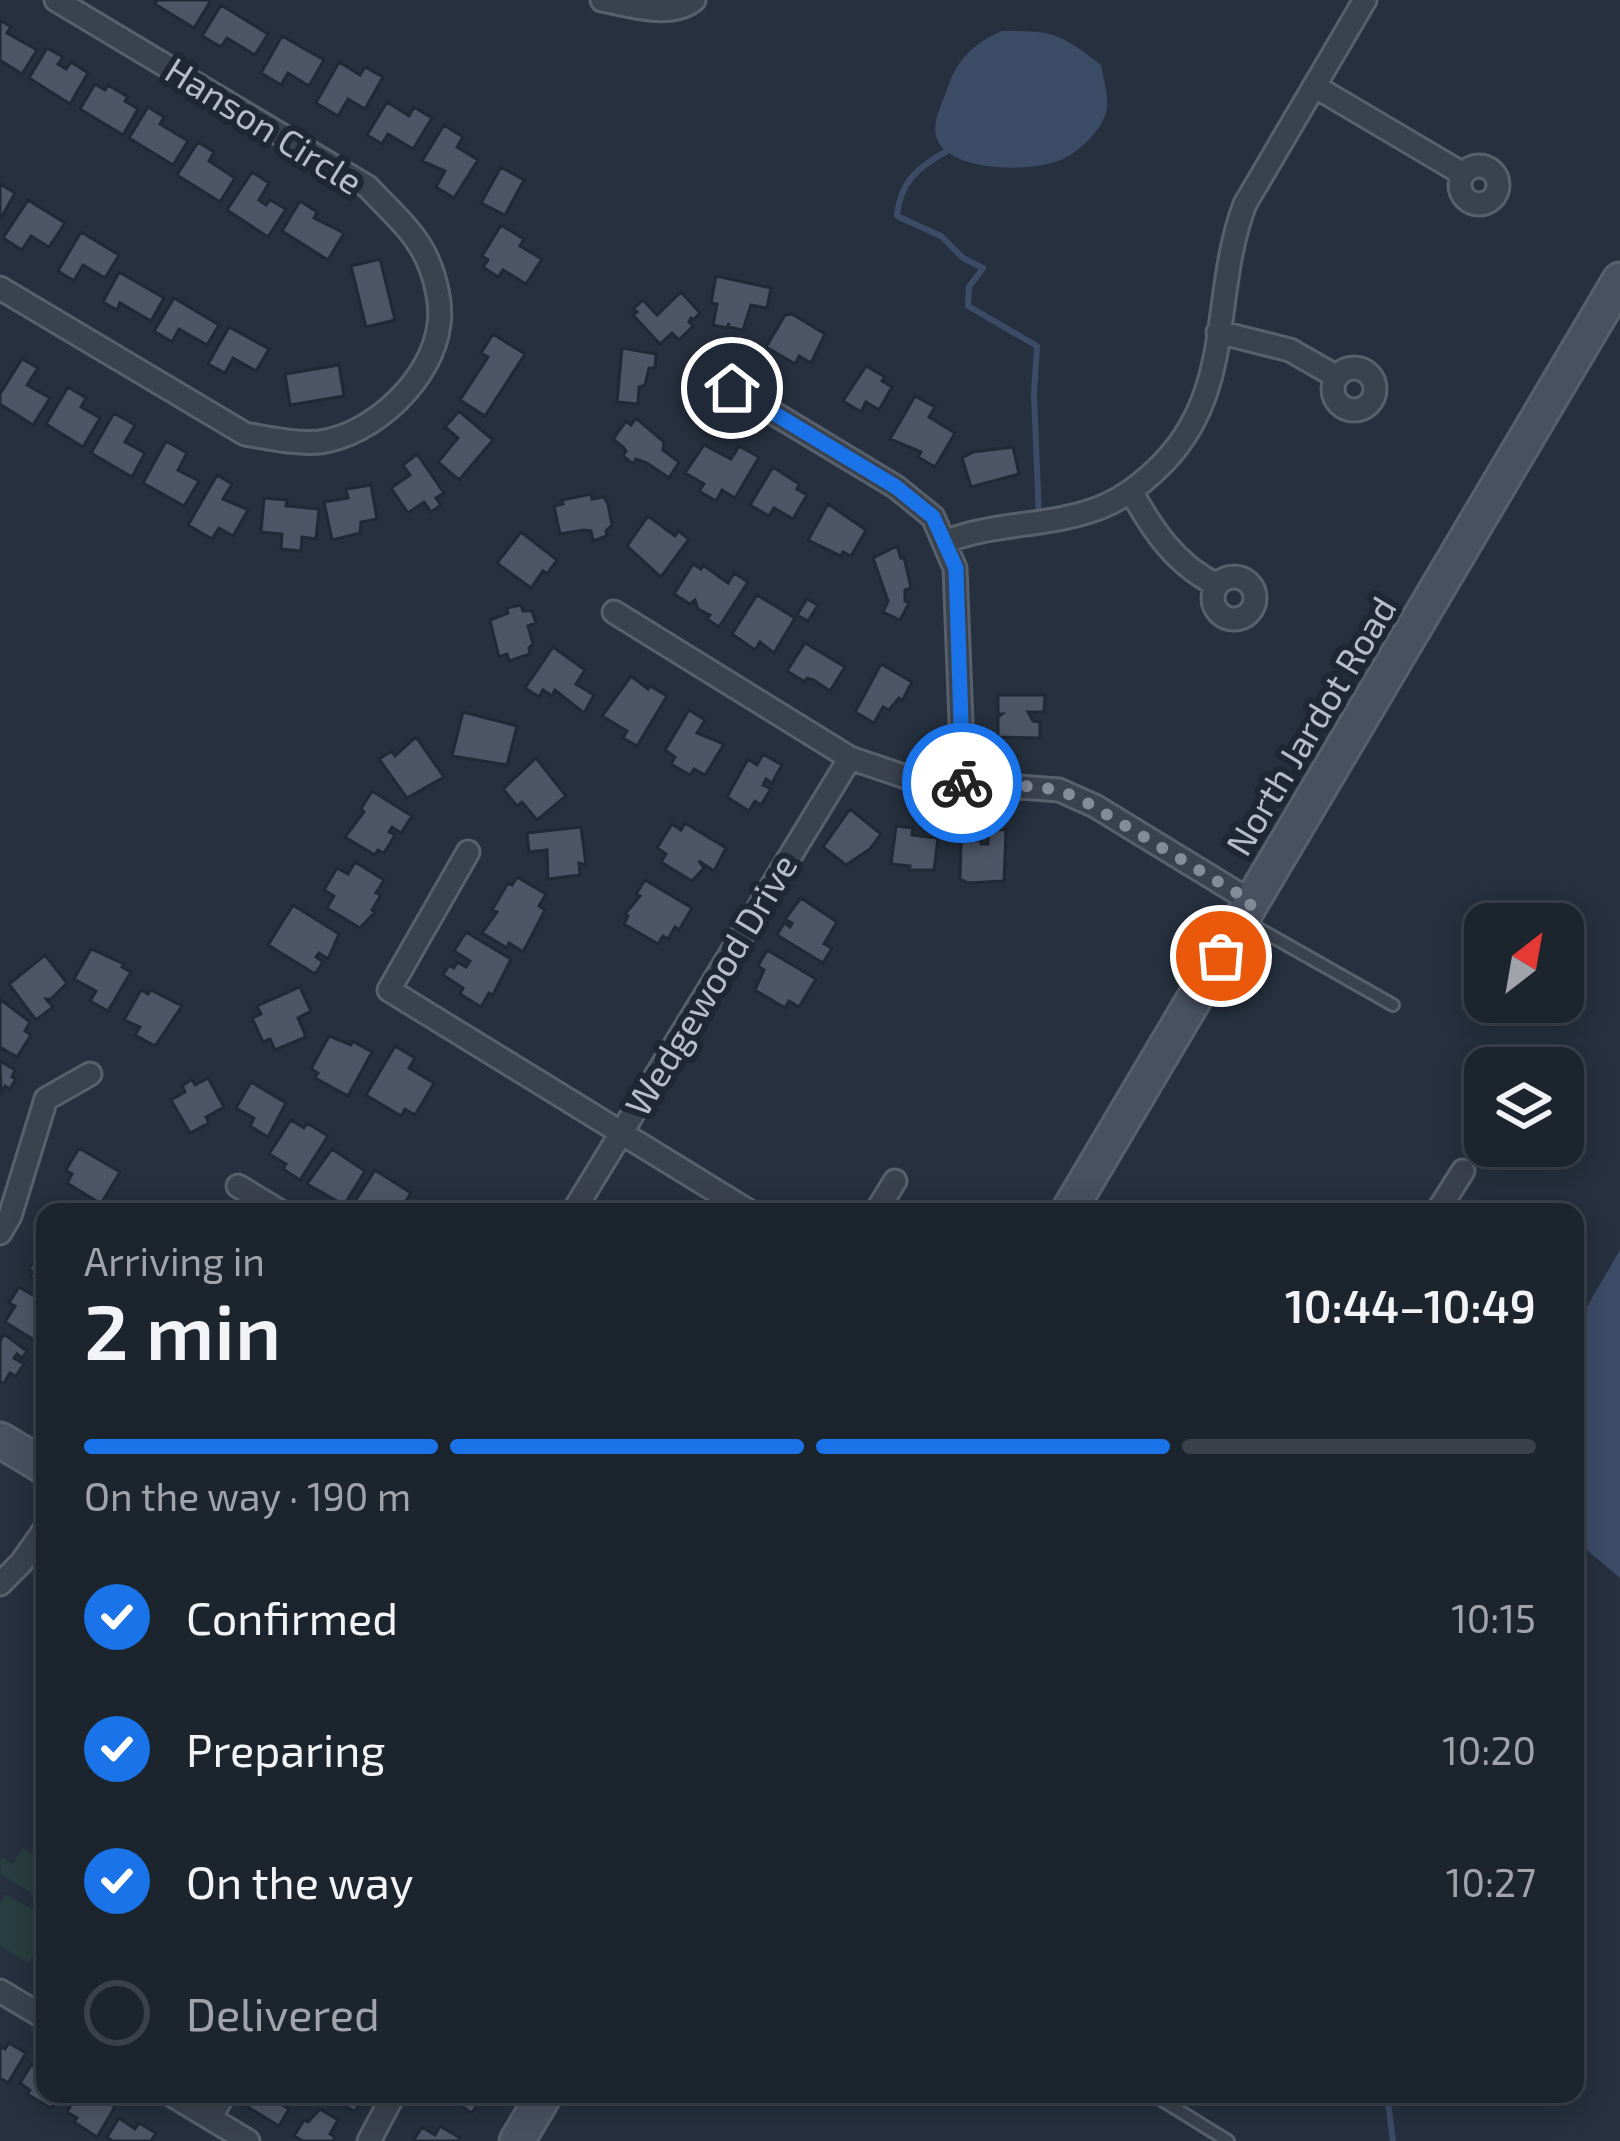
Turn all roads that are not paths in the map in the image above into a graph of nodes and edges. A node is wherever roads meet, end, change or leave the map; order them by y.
1 (56, 0) edge
2 (602, 0) edge
3 (694, 0) edge
4 (1365, 0) edge
5 (1316, 86) junction
6 (1462, 174) dead end
7 (1620, 280) edge
8 (0, 288) edge
9 (1218, 332) junction
10 (1337, 377) dead end
11 (732, 388) dead end
12 (1131, 491) junction
13 (947, 541) junction
14 (1217, 586) dead end
15 (614, 612) dead end
16 (850, 758) junction
17 (956, 782) junction
18 (468, 852) dead end
19 (1248, 911) junction
20 (1393, 1005) dead end
21 (90, 1074) dead end
22 (622, 1132) junction
23 (1463, 1171) dead end
24 (896, 1181) dead end
25 (238, 1186) dead end
26 (266, 1203) edge
27 (579, 1203) edge
28 (736, 1203) edge
29 (882, 1203) edge
30 (1073, 1203) edge
31 (1443, 1203) edge
32 (0, 1233) edge
33 (0, 1440) edge
34 (36, 1462) edge
35 (36, 1541) edge
36 (0, 1584) edge
37 (0, 1991) edge
38 (36, 2013) edge
39 (185, 2103) edge
40 (219, 2103) edge
41 (389, 2103) edge
42 (540, 2103) edge
43 (1167, 2103) edge
44 (210, 2118) junction
45 (248, 2141) edge
46 (369, 2141) edge
47 (517, 2141) edge
48 (1228, 2141) edge

1 - 8 street, Hanson Circle
2 - 3 street
4 - 5 street
5 - 6 street
5 - 9 street
7 - 19 main road, North Jardot Road
9 - 10 street
9 - 12 street
11 - 13 street
12 - 13 street
12 - 14 street
13 - 17 street
15 - 16 street
16 - 17 street
16 - 22 street, Wedgewood Drive
17 - 19 street
18 - 22 street
19 - 20 lane
19 - 30 main road, North Jardot Road
21 - 32 street
22 - 27 street, Wedgewood Drive
22 - 28 street
23 - 31 street
24 - 29 street
25 - 26 street
33 - 34 main road
35 - 36 street
37 - 38 street
39 - 44 street
40 - 44 street
41 - 46 street
42 - 47 main road
43 - 48 lane
44 - 45 street

